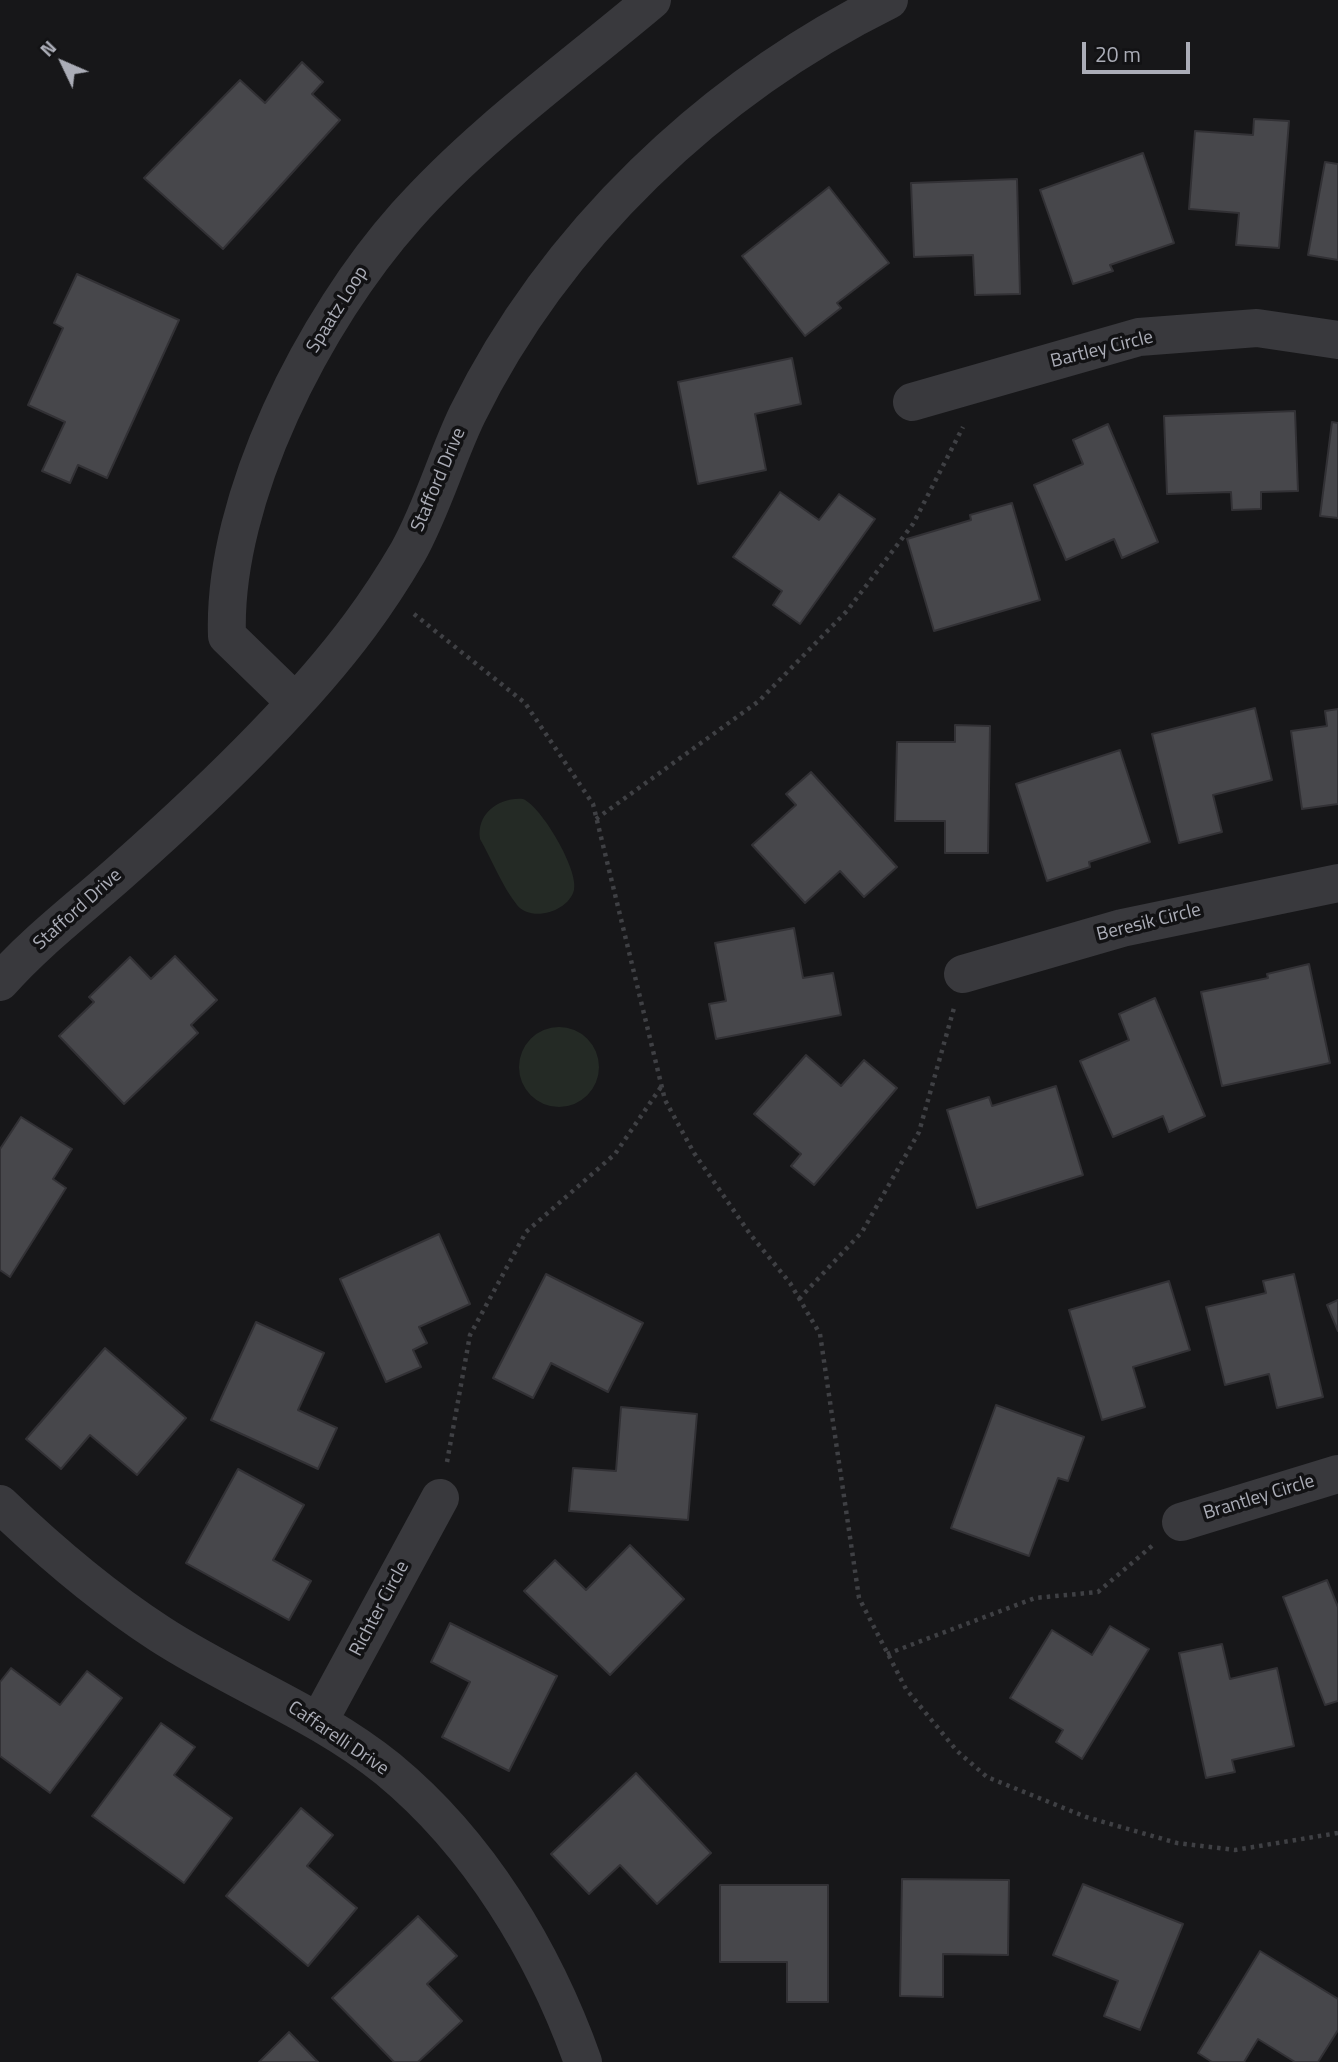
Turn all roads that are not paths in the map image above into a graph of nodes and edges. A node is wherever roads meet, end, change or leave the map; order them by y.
1 (652, 0) edge
2 (889, 0) edge
3 (1338, 340) edge
4 (912, 402) dead end
5 (295, 702) junction
6 (1338, 883) edge
7 (3, 973) edge
8 (963, 974) road end
9 (1338, 1474) edge
10 (440, 1498) road end
11 (0, 1504) edge
12 (1181, 1522) road end
13 (319, 1721) junction
14 (583, 2062) edge

1 - 5 street, Spaatz Loop
2 - 5 street, Stafford Drive
3 - 4 street, Bartley Circle
5 - 7 street, Stafford Drive
6 - 8 street, Beresik Circle
9 - 12 street, Brantley Circle
10 - 13 street, Richter Circle
11 - 13 street, Caffarelli Drive
13 - 14 street, Caffarelli Drive

